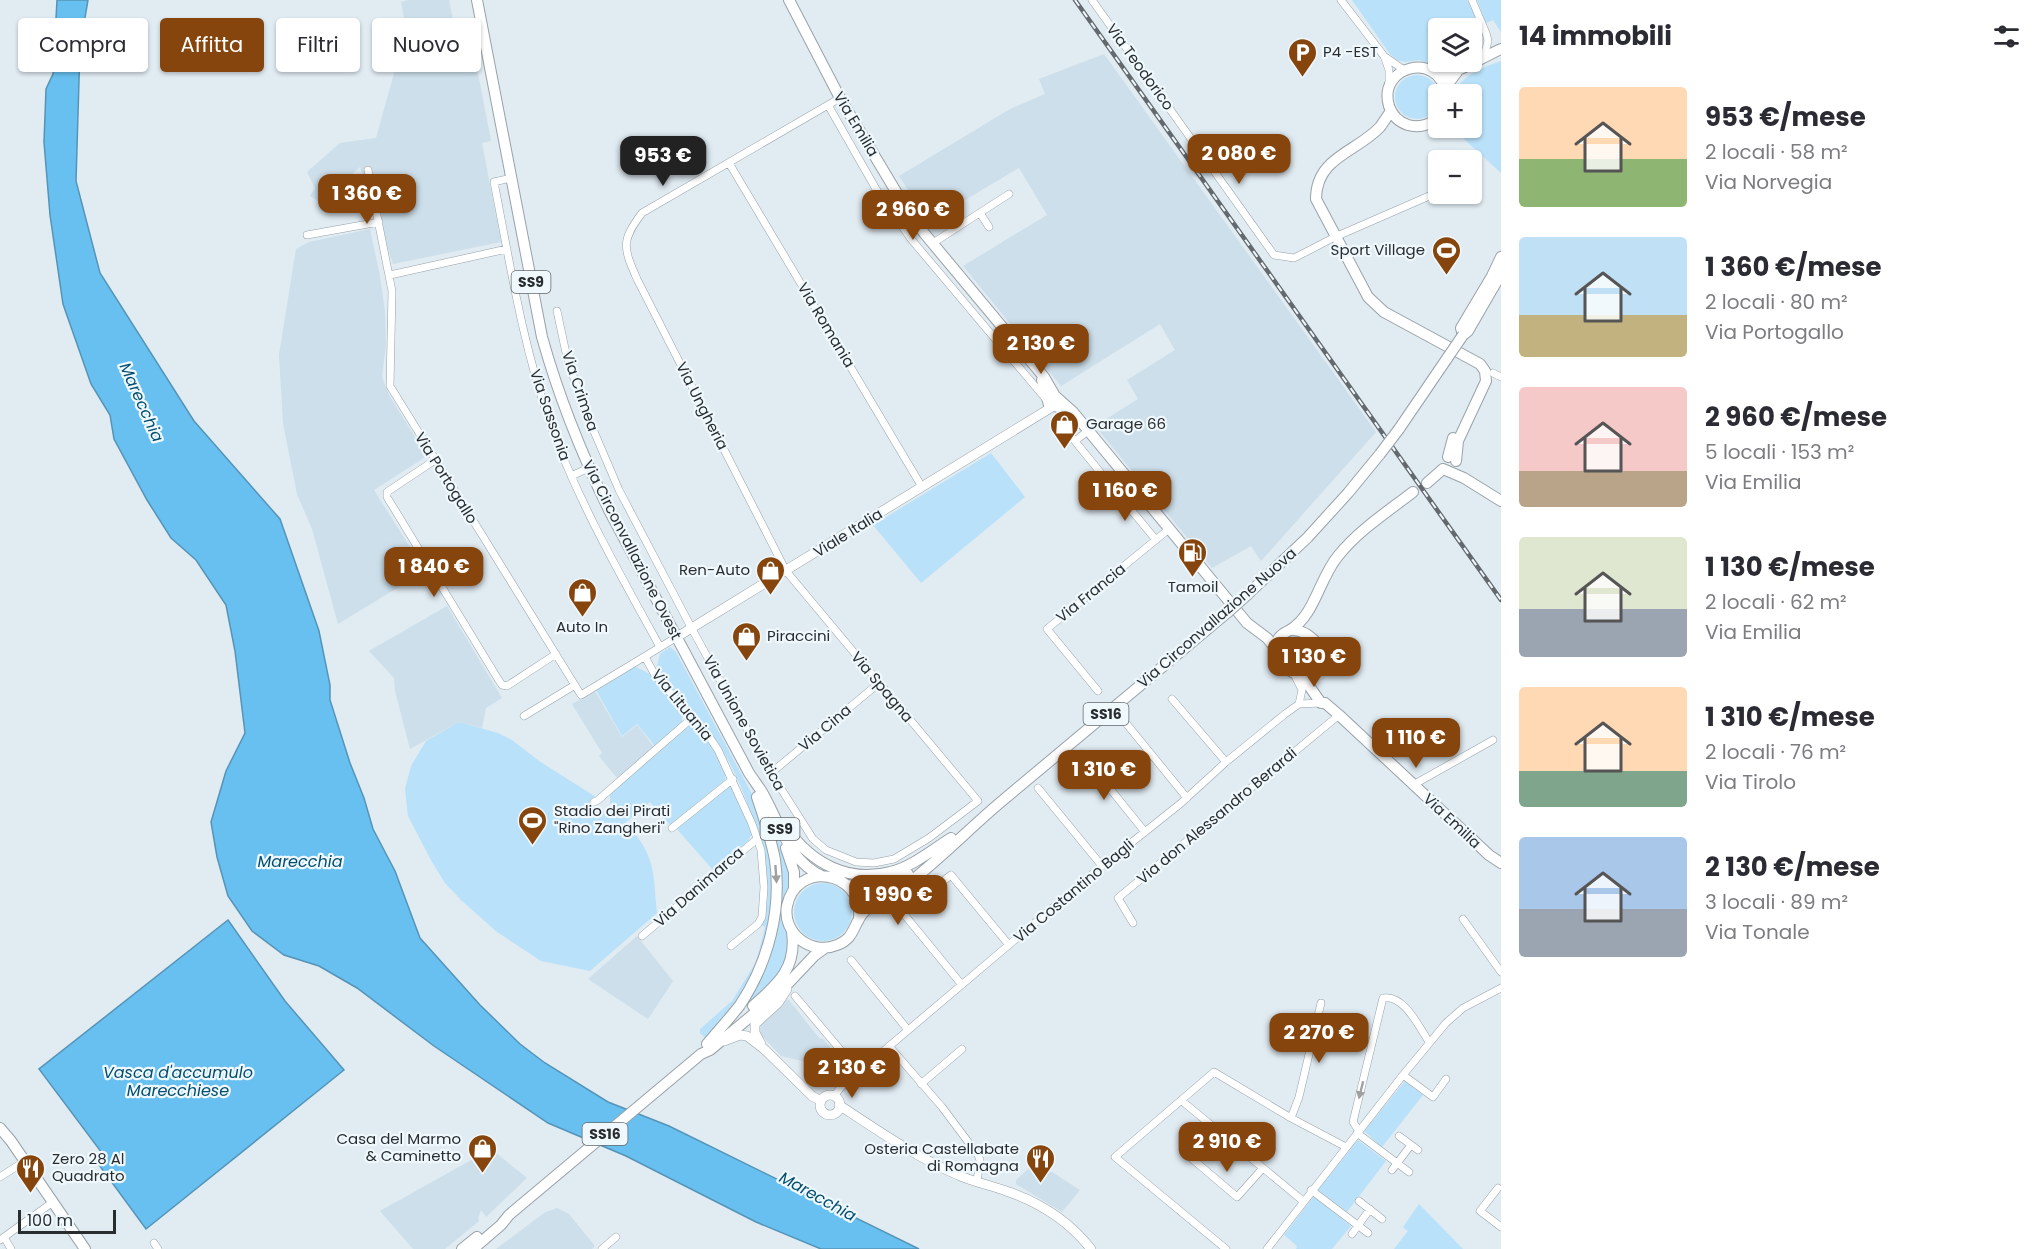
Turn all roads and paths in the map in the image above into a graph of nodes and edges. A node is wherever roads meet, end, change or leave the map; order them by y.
1 (477, 0) edge
2 (789, 0) edge
3 (1092, 0) edge
4 (1341, 0) edge
5 (1472, 0) edge
6 (1499, 50) edge
7 (1384, 56) junction
8 (1484, 56) joint
9 (1404, 70) junction
10 (1458, 72) joint
11 (1439, 77) junction
12 (1442, 84) edge
13 (1450, 84) edge
14 (1389, 87) junction
15 (840, 98) junction
16 (828, 105) junction
17 (1391, 111) junction
18 (1401, 122) junction
19 (1428, 124) edge
20 (1379, 127) junction
21 (729, 163) junction
22 (368, 170) dead end
23 (511, 178) junction
24 (1009, 194) dead end
25 (1428, 196) edge
26 (980, 213) junction
27 (379, 222) junction
28 (916, 222) junction
29 (989, 227) dead end
30 (905, 230) junction
31 (307, 235) dead end
32 (1335, 237) junction
33 (933, 243) junction
34 (507, 249) junction
35 (1501, 257) edge
36 (390, 275) junction
37 (1500, 277) edge
38 (533, 293) junction
39 (517, 296) junction
40 (557, 311) dead end
41 (1462, 335) junction
42 (1026, 356) junction
43 (1016, 364) junction
44 (1492, 372) dead end
45 (1501, 377) edge
46 (1052, 402) junction
47 (1057, 419) dead end
48 (1089, 430) junction
49 (1075, 441) junction
50 (435, 460) junction
51 (1451, 465) junction
52 (589, 468) junction
53 (572, 476) junction
54 (1127, 477) junction
55 (1427, 483) dead end
56 (922, 487) junction
57 (1113, 489) junction
58 (1413, 492) dead end
59 (1501, 501) edge
60 (1169, 529) junction
61 (1156, 540) junction
62 (786, 571) junction
63 (1311, 608) junction
64 (1254, 628) junction
65 (692, 629) junction
66 (1288, 631) junction
67 (677, 637) junction
68 (1312, 639) junction
69 (660, 647) junction
70 (1276, 649) junction
71 (556, 654) junction
72 (645, 657) junction
73 (1316, 671) junction
74 (1293, 673) junction
75 (879, 683) junction
76 (575, 685) junction
77 (1098, 691) dead end
78 (1172, 699) dead end
79 (1323, 703) junction
80 (1299, 704) junction
81 (1339, 715) junction
82 (524, 716) dead end
83 (692, 718) junction
84 (1125, 722) dead end
85 (1494, 740) dead end
86 (1082, 754) dead end
87 (1226, 762) junction
88 (771, 773) junction
89 (733, 779) junction
90 (1413, 785) junction
91 (1038, 788) dead end
92 (760, 795) junction
93 (1187, 798) junction
94 (978, 801) joint
95 (594, 802) dead end
96 (984, 816) junction
97 (672, 828) dead end
98 (1145, 832) junction
99 (951, 838) junction
100 (758, 839) junction
101 (1489, 855) junction
102 (1501, 863) edge
103 (1102, 866) junction
104 (1501, 871) edge
105 (822, 876) junction
106 (846, 884) junction
107 (794, 890) junction
108 (859, 918) junction
109 (1463, 920) dead end
110 (1133, 923) dead end
111 (792, 931) junction
112 (642, 936) dead end
113 (1009, 945) junction
114 (731, 946) dead end
115 (825, 948) junction
116 (850, 960) dead end
117 (1501, 972) edge
118 (790, 981) junction
119 (962, 985) junction
120 (1501, 988) edge
121 (795, 996) dead end
122 (1321, 1003) dead end
123 (908, 1030) junction
124 (720, 1042) junction
125 (1429, 1042) junction
126 (707, 1044) junction
127 (889, 1046) junction
128 (764, 1049) junction
129 (962, 1049) dead end
130 (701, 1054) junction
131 (859, 1072) junction
132 (1403, 1075) junction
133 (1446, 1079) dead end
134 (921, 1084) junction
135 (834, 1096) junction
136 (821, 1101) junction
137 (1182, 1101) junction
138 (839, 1106) junction
139 (1291, 1118) junction
140 (0, 1128) edge
141 (1358, 1132) junction
142 (1399, 1136) dead end
143 (1411, 1145) junction
144 (1346, 1147) junction
145 (1418, 1150) dead end
146 (1190, 1157) dead end
147 (25, 1161) junction
148 (1397, 1163) junction
149 (1263, 1168) junction
150 (1392, 1170) dead end
151 (1409, 1172) dead end
152 (0, 1177) edge
153 (977, 1181) junction
154 (1498, 1188) dead end
155 (1311, 1191) junction
156 (1359, 1201) dead end
157 (53, 1202) junction
158 (1303, 1202) junction
159 (1370, 1209) junction
160 (509, 1215) junction
161 (1382, 1219) dead end
162 (1358, 1225) junction
163 (1501, 1227) edge
164 (1368, 1233) dead end
165 (1352, 1234) dead end
166 (616, 1237) dead end
167 (2, 1238) edge
168 (1269, 1248) edge
169 (11, 1249) edge
170 (85, 1249) edge
171 (462, 1249) edge
172 (473, 1249) edge
173 (602, 1249) edge
174 (1092, 1249) edge
175 (1226, 1249) edge

1 - 23 main road, Via Circonvallazione Ovest / SS9
2 - 15 main road, Via Emilia
3 - 32 street, Via Teodorico
4 - 7 street
5 - 8 street
6 - 8 main road
7 - 9 street
7 - 14 street
9 - 11 main road
9 - 14 main road
10 - 11 main road
10 - 13 main road
11 - 12 main road
14 - 17 main road
15 - 16 street
15 - 28 main road, Via Emilia
16 - 21 street
16 - 30 street
17 - 18 main road
17 - 20 main road
18 - 19 main road
18 - 20 main road
20 - 32 main road
21 - 56 street, Via Romania
21 - 62 street, Via Ungheria
22 - 27 street, Via Portogallo
23 - 34 street, Via Sassonia
23 - 38 main road, Via Circonvallazione Ovest / SS9
24 - 26 street
25 - 32 street, Via Teodorico
26 - 29 street
26 - 33 street
27 - 31 street
27 - 36 street, Via Portogallo
28 - 30 street
28 - 33 main road, Via Emilia
30 - 43 street
32 - 51 main road
33 - 42 main road, Via Emilia
34 - 36 street
34 - 39 street, Via Sassonia
35 - 41 main road, Via Circonvallazione Nuova / SS16
36 - 50 street, Via Portogallo
37 - 41 main road, Via Circonvallazione Nuova / SS16
38 - 39 street
38 - 52 main road, Via Circonvallazione Ovest / SS9
39 - 53 street, Via Sassonia
40 - 65 street, Via Crimea
41 - 96 main road, Via Circonvallazione Nuova / SS16, bridge
42 - 43 street
42 - 46 main road, Via Emilia
43 - 46 street
44 - 45 street
46 - 48 main road, Via Emilia
46 - 56 street, Viale Italia
47 - 49 street
48 - 49 street
48 - 54 main road, Via Emilia
49 - 57 street
50 - 71 street, Via Portogallo
50 - 71 street
51 - 55 main road
51 - 59 main road
52 - 53 street
52 - 67 main road, Via Circonvallazione Ovest / SS9
53 - 69 street, Via Sassonia
54 - 57 street
54 - 60 main road, Via Emilia
56 - 62 street, Viale Italia
57 - 61 street
58 - 63 main road
60 - 61 street, Via Francia
60 - 64 main road, Via Emilia
61 - 77 street, Via Francia
62 - 65 street, Viale Italia
62 - 75 street, Via Spagna
63 - 66 main road
63 - 68 main road
64 - 66 main road
64 - 70 main road, Via Emilia
65 - 67 street, Viale Italia
65 - 88 street, Via Unione Sovietica
66 - 68 main road
66 - 70 main road
67 - 69 street
67 - 92 main road, Via Circonvallazione Ovest / SS9
68 - 73 main road
69 - 72 street
70 - 74 main road
71 - 76 street, Via Portogallo
72 - 76 street, Via Portogallo
72 - 83 street, Via Lituania
73 - 74 main road
73 - 79 main road
74 - 79 main road, Via Emilia
74 - 80 street
75 - 88 street, Via Cina
75 - 94 street, Via Spagna
76 - 82 street
78 - 87 street
79 - 80 street
79 - 81 main road, Via Emilia
80 - 87 street, Via Costantino Bagli
81 - 90 main road, Via Emilia
81 - 110 street, Via don Alessandro Berardi
83 - 89 street, Via Lituania
83 - 95 street
84 - 93 street
85 - 90 street
86 - 98 street
87 - 93 street, Via Costantino Bagli
88 - 94 street, Via Unione Sovietica
89 - 97 street
89 - 100 street, Via Lituania
90 - 101 main road, Via Emilia
91 - 103 street
92 - 99 main road
92 - 105 main road, Via Circonvallazione Ovest / SS9
92 - 107 main road, Via Circonvallazione Ovest / SS9
92 -> 126 main road
93 - 98 street, Via Costantino Bagli
96 - 99 main road, Via Circonvallazione Nuova / SS16
96 - 108 main road, Via Circonvallazione Nuova / SS16
98 - 103 street, Via Costantino Bagli
99 - 106 main road, Via Circonvallazione Nuova / SS16
100 - 112 street, Via Danimarca
100 - 114 street, Via Lituania
101 - 102 main road, Via Emilia
101 - 104 main road
103 - 113 street, Via Costantino Bagli
105 - 106 main road, SS16
105 - 107 main road
106 - 108 main road
107 - 111 main road, SS16
108 - 115 main road, SS16
109 - 117 street
111 - 115 main road
111 - 126 main road, SS16
113 - 119 street, Via Costantino Bagli
113 - 119 street
115 - 118 main road, SS16
116 - 123 street
118 - 124 main road, SS16
118 - 128 street
119 - 123 street, Via Costantino Bagli
120 - 125 street
121 - 131 street
122 - 139 street
123 - 127 street, Via Costantino Bagli
124 - 128 street
124 - 130 main road, SS16
125 - 132 street
125 -> 141 street
126 - 130 main road, SS16
127 - 131 street, Via Costantino Bagli
127 - 134 street
128 - 136 street
129 - 134 street
130 - 160 main road, SS16
131 - 135 street, Via Costantino Bagli
132 - 133 street
132 - 141 street
134 - 153 street
135 - 136 street
135 - 138 street
136 - 138 street
137 - 139 street
137 - 149 street
137 - 175 street
138 - 153 street
139 - 144 street
140 - 147 main road
141 - 144 street
141 - 148 street
142 - 143 street
143 - 145 street
143 - 148 street
144 - 155 street
146 - 149 street
147 - 152 street
147 - 157 main road
148 - 150 street
148 - 151 street
149 - 158 street
153 - 174 street
154 - 163 street
155 - 158 street
155 - 162 street
156 - 159 street
157 - 167 street
157 - 170 main road
158 - 168 street
159 - 161 street
159 - 162 street
160 - 171 main road, SS16
160 - 172 main road, SS16
162 - 164 street
162 - 165 street
166 - 173 street
167 - 169 street

